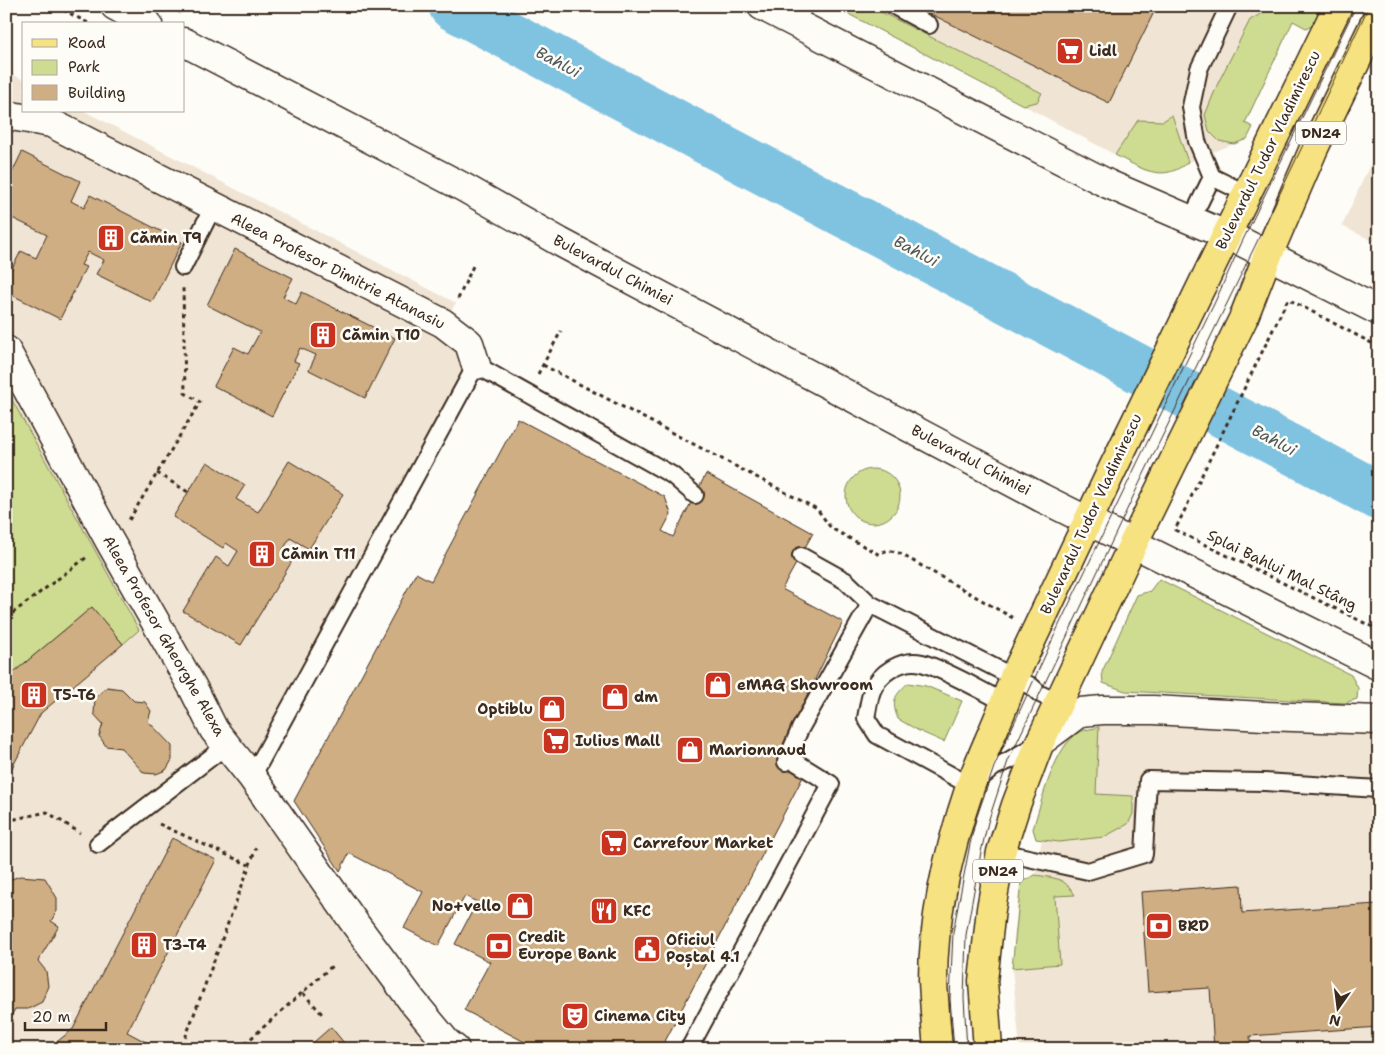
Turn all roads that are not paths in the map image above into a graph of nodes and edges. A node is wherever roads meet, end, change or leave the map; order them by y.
1 (115, 6) edge
2 (762, 6) edge
3 (894, 6) edge
4 (1229, 6) edge
5 (1338, 6) edge
6 (1379, 14) edge
7 (800, 15) edge
8 (144, 22) edge
9 (929, 24) dead end
10 (185, 43) edge
11 (6, 115) edge
12 (1212, 176) junction
13 (1247, 194) junction
14 (213, 206) junction
15 (1191, 220) junction
16 (1226, 235) junction
17 (1268, 255) junction
18 (183, 267) road end
19 (1379, 311) edge
20 (6, 350) edge
21 (476, 366) junction
22 (695, 495) dead end
23 (1088, 520) junction
24 (1133, 544) junction
25 (802, 556) dead end
26 (870, 604) junction
27 (1379, 666) edge
28 (1014, 677) junction
29 (1006, 703) junction
30 (1059, 703) junction
31 (1379, 720) edge
32 (1040, 742) junction
33 (227, 745) junction
34 (252, 777) junction
35 (971, 786) junction
36 (1379, 789) edge
37 (98, 844) road end
38 (1001, 852) junction
39 (455, 1049) edge
40 (689, 1049) edge
41 (938, 1049) edge
42 (988, 1049) edge

1 - 8 main road
2 - 7 main road
3 - 9 lane
4 - 12 lane
5 - 13 main road, Bulevardul Tudor Vladimirescu / DN24
6 - 17 main road, DN24
7 - 15 main road
10 - 23 main road, Bulevardul Chimiei
11 - 14 main road, Aleea Profesor Dimitrie Atanasiu
12 - 13 lane
12 - 15 lane
13 - 16 main road, Bulevardul Tudor Vladimirescu / DN24
14 - 18 lane
14 - 21 main road, Aleea Profesor Dimitrie Atanasiu
15 - 16 main road
16 - 17 main road
16 - 23 main road, Bulevardul Tudor Vladimirescu / DN24
17 - 19 main road
17 - 24 main road, DN24
20 - 33 main road, Aleea Profesor Gheorghe Alexa
21 - 22 lane
21 - 34 lane
23 - 24 main road, Bulevardul Chimiei
23 - 28 main road, Bulevardul Tudor Vladimirescu / DN24
24 - 27 main road, Bulevardul Chimiei
24 - 30 main road, DN24
25 - 26 lane
26 - 28 lane
26 - 40 lane
28 - 29 main road, Bulevardul Tudor Vladimirescu / DN24
28 - 30 lane
29 - 35 main road, Bulevardul Tudor Vladimirescu / DN24
29 - 35 lane
30 - 32 main road, DN24
31 - 32 main road
32 - 35 lane
32 - 38 main road, DN24
33 - 34 main road, Aleea Profesor Gheorghe Alexa
33 - 37 lane
34 - 39 main road, Aleea Profesor Gheorghe Alexa
35 - 41 main road, Bulevardul Tudor Vladimirescu / DN24
36 - 38 lane
38 - 42 main road, DN24

